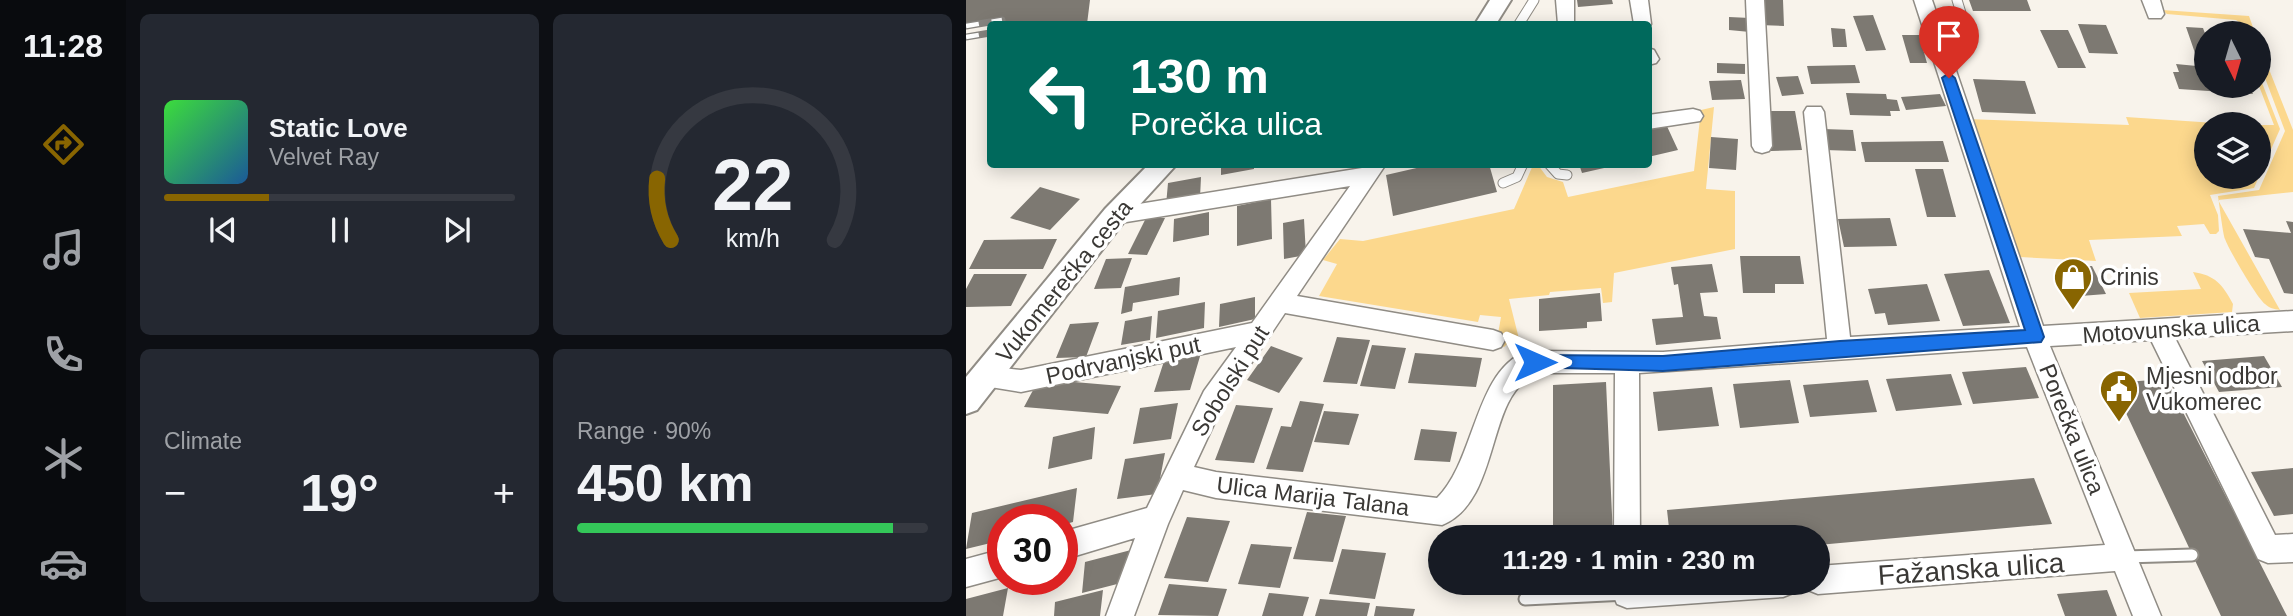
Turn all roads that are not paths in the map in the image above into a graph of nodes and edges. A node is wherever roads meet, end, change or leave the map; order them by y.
1 (1501, 0) edge
2 (1534, 0) edge
3 (1565, 0) edge
4 (1639, 0) edge
5 (1755, 0) edge
6 (1923, 0) edge
7 (1957, 0) edge
8 (1961, 13) dead end
9 (1487, 21) edge
10 (1521, 21) edge
11 (1566, 21) edge
12 (1642, 21) edge
13 (1814, 112) dead end
14 (1693, 116) dead end
15 (1652, 121) edge
16 (1762, 146) dead end
17 (1161, 168) edge
18 (1522, 168) edge
19 (1553, 168) edge
20 (1372, 170) edge
21 (1567, 175) dead end
22 (1503, 183) dead end
23 (1114, 216) junction
24 (1281, 303) junction
25 (2293, 321) edge
26 (2158, 329) junction
27 (1259, 332) junction
28 (2035, 337) junction
29 (1493, 340) dead end
30 (1840, 348) junction
31 (1527, 362) joint
32 (1627, 363) junction
33 (986, 377) junction
34 (966, 400) edge
35 (1175, 476) junction
36 (1156, 519) junction
37 (1627, 525) edge
38 (1078, 541) edge
39 (2272, 549) edge
40 (2192, 555) dead end
41 (2124, 557) junction
42 (987, 567) edge
43 (966, 573) edge
44 (1830, 579) edge
45 (1659, 595) edge
46 (1525, 598) dead end
47 (1628, 598) edge
48 (1120, 616) edge
49 (2147, 616) edge

1 - 9 street
2 - 10 lane
3 - 11 street
4 - 12 street
5 - 16 street
6 - 28 street, Porečka ulica
7 - 8 lane
13 - 30 street
14 - 15 street
17 - 23 street, Vukomerečka cesta
18 - 22 lane
19 - 21 lane
20 - 23 street
20 - 24 street, Sobolski put
23 - 33 street, Vukomerečka cesta
24 - 27 street, Sobolski put
24 - 29 street
25 - 26 street, Motovunska ulica
26 - 28 street, Motovunska ulica
26 - 39 street
27 - 33 street, Podrvanjski put
27 - 35 street, Sobolski put
28 - 30 street, Motovunska ulica
28 - 41 street, Porečka ulica
30 - 32 street, Motovunska ulica
31 - 32 street, Motovunska ulica
31 - 35 street, Ulica Marija Talana
32 - 37 street
33 - 34 street, Vukomerečka cesta
35 - 36 street, Sobolski put
36 - 38 street
36 - 48 street, Sobolski put
40 - 41 lane
41 - 44 street, Fažanska ulica
41 - 49 street, Porečka ulica
42 - 43 street
45 - 47 street
46 - 47 lane

